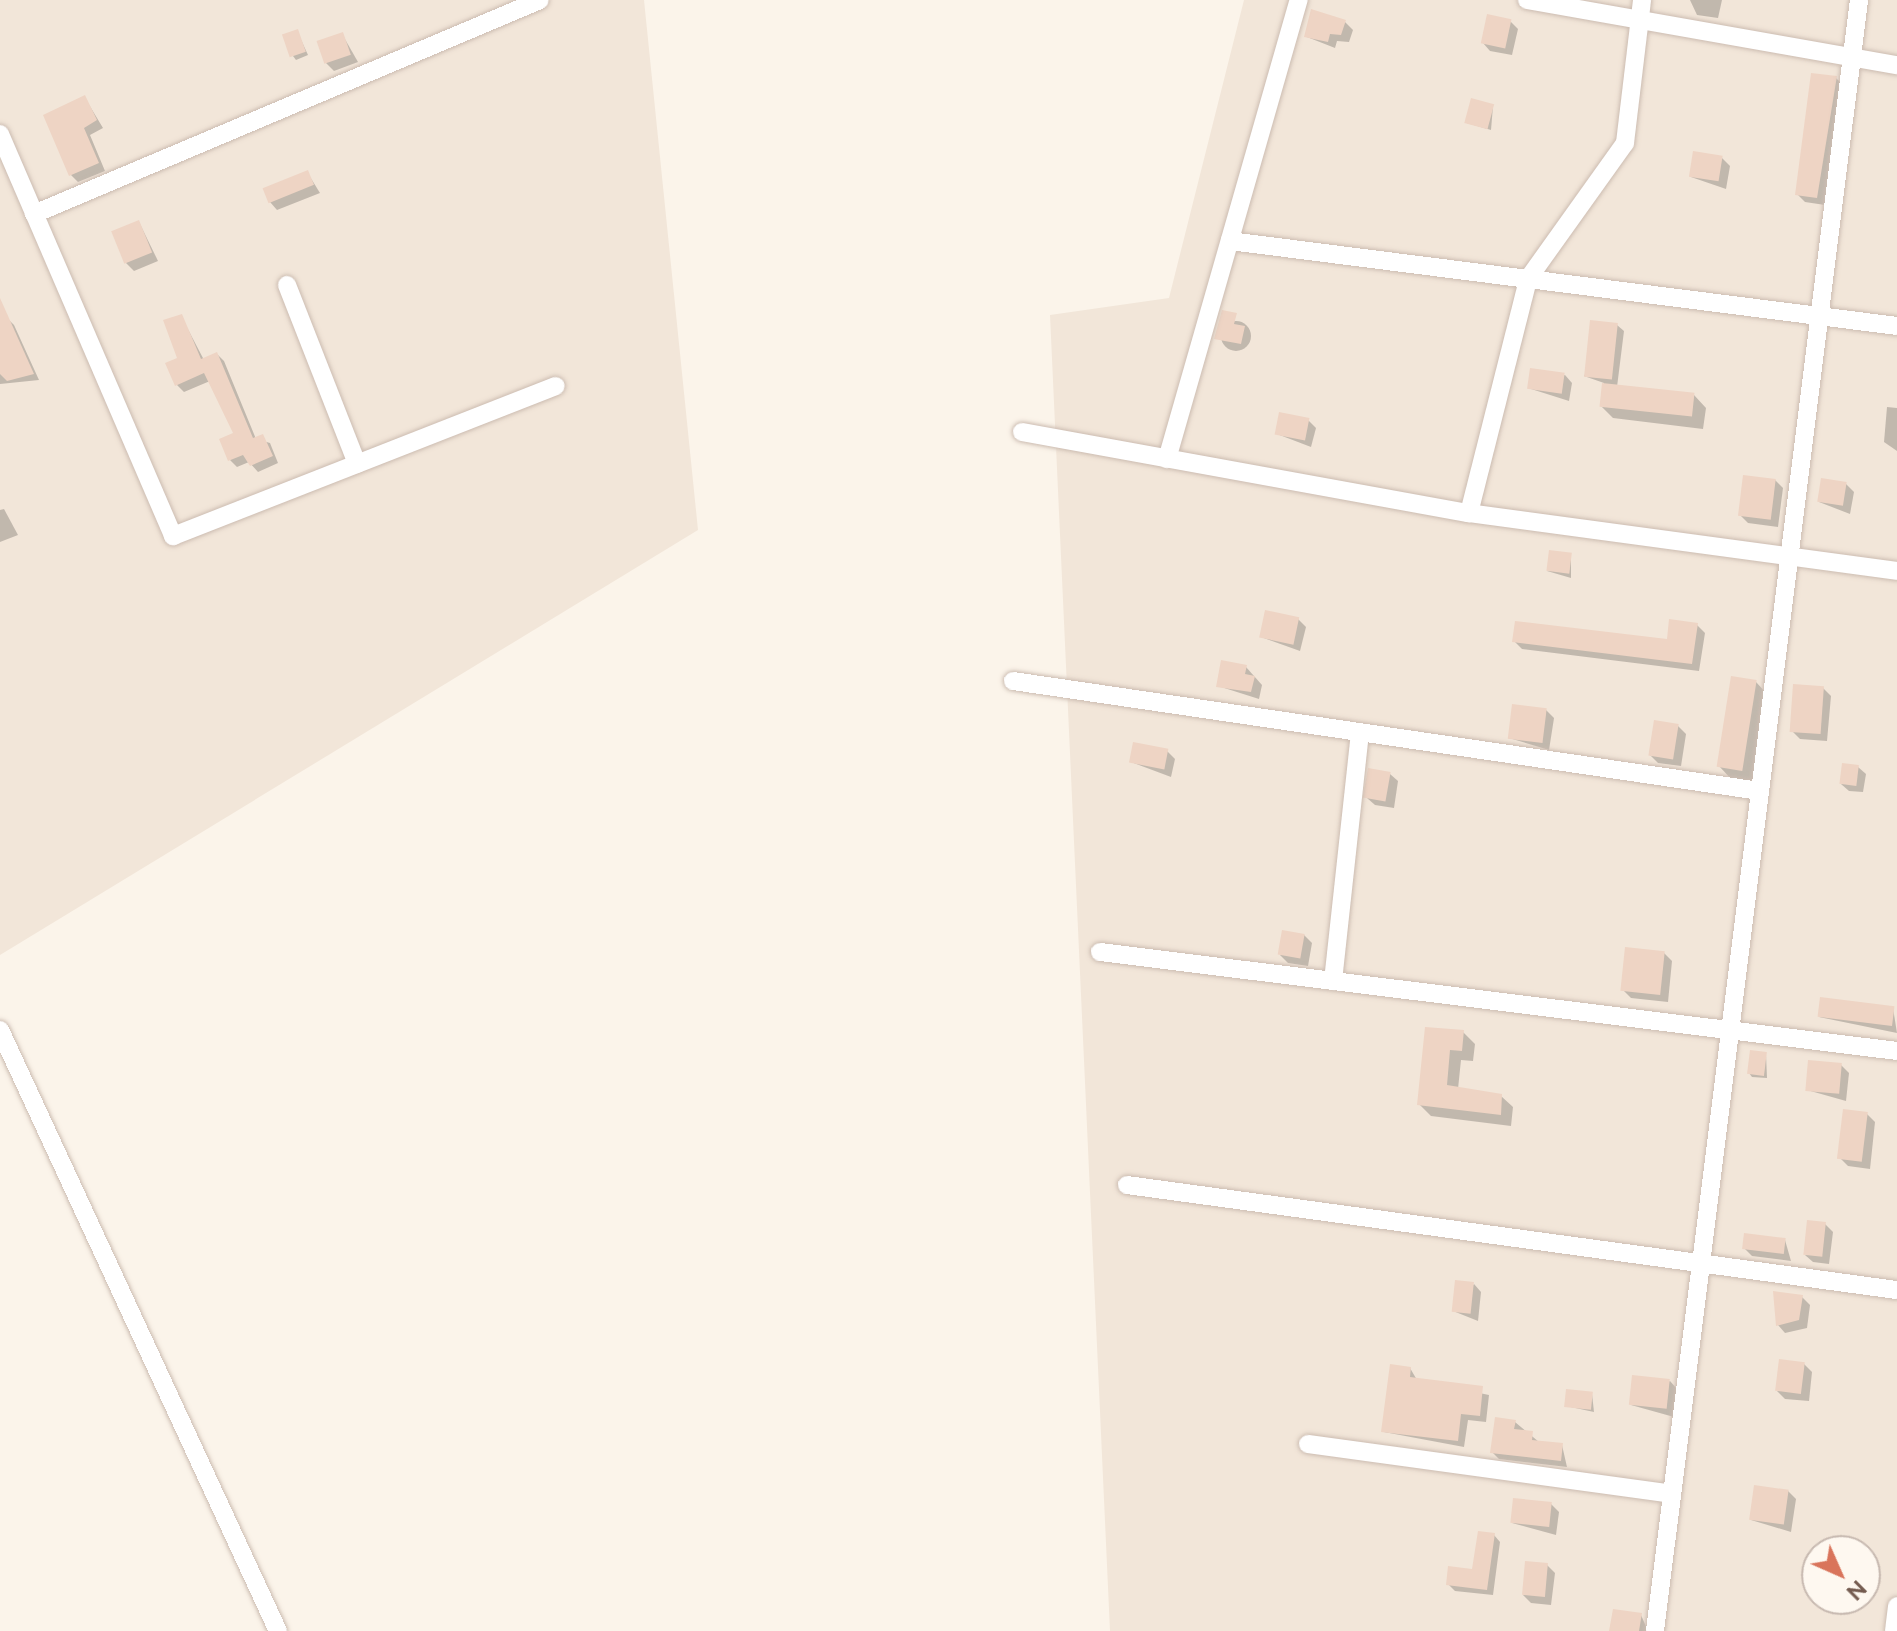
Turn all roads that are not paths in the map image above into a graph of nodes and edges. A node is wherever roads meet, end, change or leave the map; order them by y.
1 (540, 0) edge
2 (1299, 0) edge
3 (1527, 0) edge
4 (1642, 0) edge
5 (1859, 0) edge
6 (1639, 20) junction
7 (1852, 57) junction
8 (1897, 65) edge
9 (0, 134) edge
10 (34, 214) junction
11 (1230, 241) junction
12 (1528, 279) junction
13 (287, 285) dead end
14 (1819, 316) junction
15 (1897, 326) edge
16 (556, 386) dead end
17 (1022, 432) dead end
18 (1167, 459) junction
19 (357, 464) junction
20 (1469, 513) junction
21 (1789, 556) junction
22 (1897, 571) edge
23 (1013, 681) dead end
24 (1360, 732) junction
25 (1760, 791) junction
26 (1100, 952) dead end
27 (1333, 981) junction
28 (0, 1030) edge
29 (1730, 1031) junction
30 (1897, 1051) edge
31 (1127, 1185) dead end
32 (1701, 1263) junction
33 (1897, 1290) edge
34 (1308, 1444) dead end
35 (1672, 1494) junction
36 (1897, 1606) edge
37 (278, 1631) edge
38 (1655, 1631) edge
39 (1894, 1631) edge

1 - 10 street
2 - 11 street
3 - 6 street
4 - 6 street
5 - 7 street
6 - 7 street
6 - 12 street
7 - 8 street
7 - 14 street
9 - 10 street
10 - 19 street
11 - 12 street
11 - 18 street
12 - 14 street
12 - 20 street
13 - 19 street
14 - 15 street
14 - 21 street
16 - 19 street
17 - 18 street
18 - 20 street
20 - 21 street
21 - 22 street
21 - 25 street
23 - 24 street
24 - 25 street
24 - 27 street
25 - 29 street
26 - 27 street
27 - 29 street
28 - 37 street
29 - 30 street
29 - 32 street
31 - 32 street
32 - 33 street
32 - 35 street
34 - 35 street
35 - 38 street
36 - 39 street

